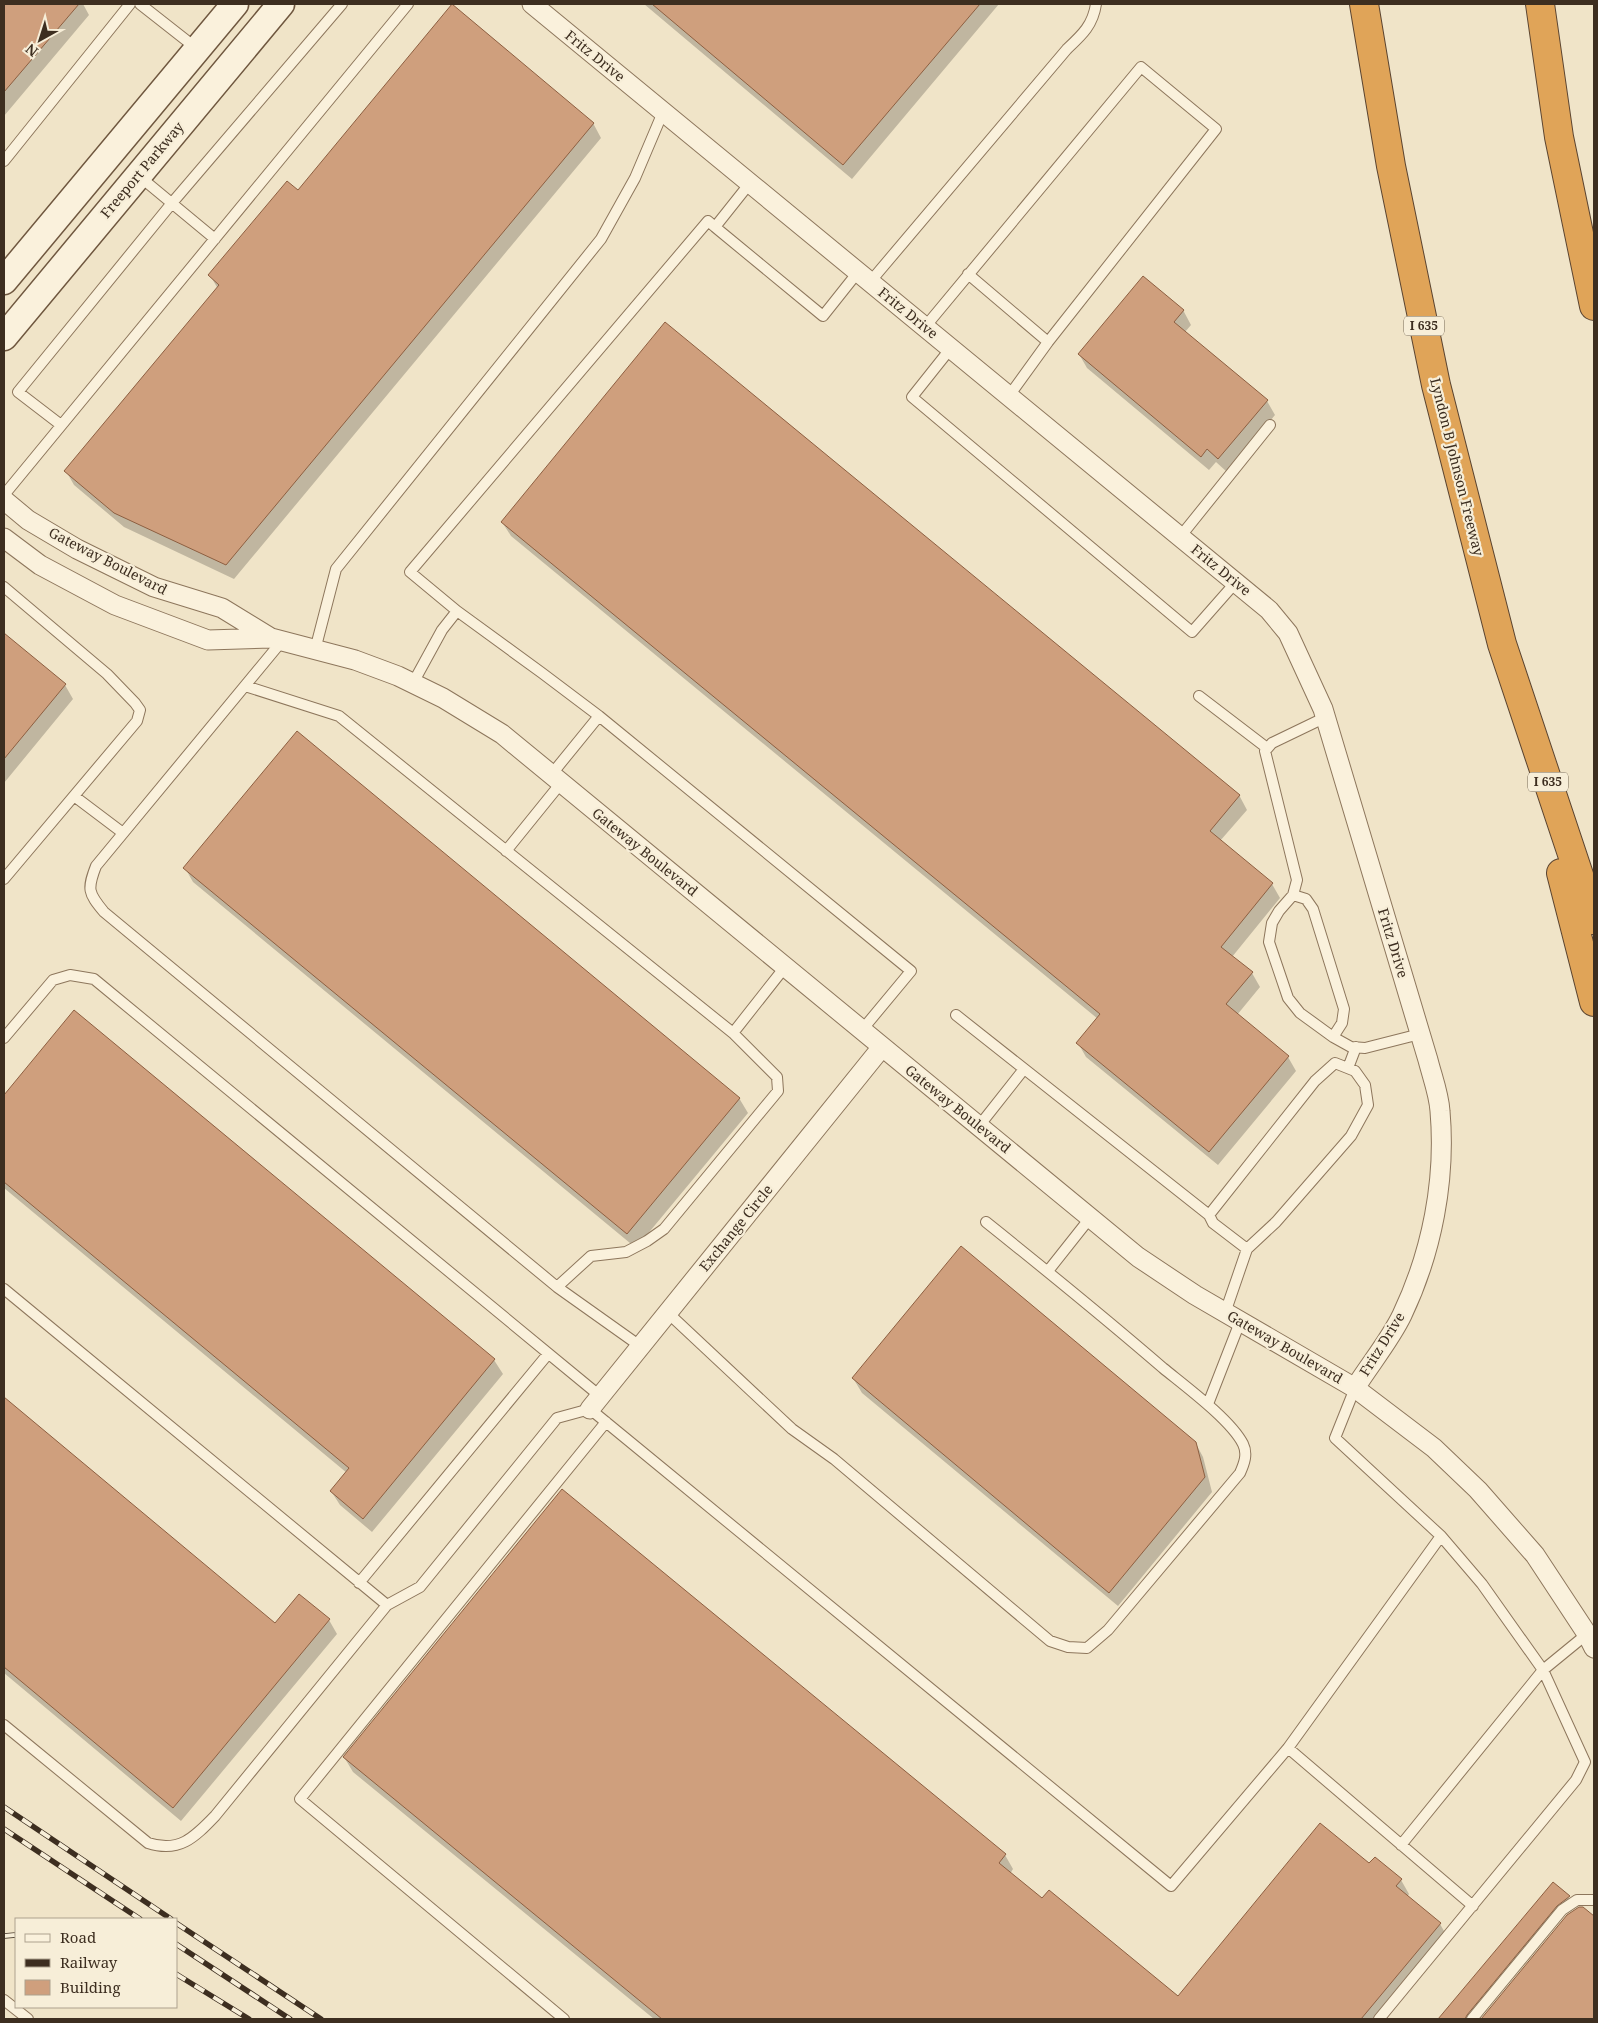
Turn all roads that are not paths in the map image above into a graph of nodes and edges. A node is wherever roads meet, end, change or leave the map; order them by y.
1 (130, 4) edge
2 (140, 4) edge
3 (235, 4) edge
4 (281, 4) edge
5 (342, 4) edge
6 (408, 4) edge
7 (532, 4) edge
8 (1096, 4) edge
9 (1364, 4) edge
10 (1540, 4) edge
11 (197, 49) junction
12 (663, 112) junction
13 (4, 161) edge
14 (138, 175) junction
15 (750, 183) junction
16 (172, 203) junction
17 (714, 227) junction
18 (215, 239) junction
19 (968, 274) junction
20 (864, 277) junction
21 (4, 281) edge
22 (1594, 306) edge
23 (925, 327) junction
24 (4, 337) edge
25 (1048, 342) junction
26 (951, 348) junction
27 (1009, 396) junction
28 (61, 425) junction
29 (1270, 425) dead end
30 (4, 494) edge
31 (4, 500) edge
32 (1180, 536) junction
33 (4, 538) edge
34 (1236, 582) junction
35 (4, 587) edge
36 (456, 611) junction
37 (276, 640) junction
38 (1502, 644) junction
39 (315, 650) junction
40 (413, 683) junction
41 (245, 686) junction
42 (1199, 696) dead end
43 (599, 716) junction
44 (1326, 717) junction
45 (1267, 748) junction
46 (556, 779) junction
47 (74, 796) junction
48 (123, 833) junction
49 (506, 851) junction
50 (4, 879) edge
51 (1294, 895) junction
52 (1594, 920) edge
53 (785, 967) junction
54 (1594, 1002) edge
55 (956, 1015) dead end
56 (862, 1030) junction
57 (733, 1034) junction
58 (1420, 1034) junction
59 (1333, 1037) junction
60 (4, 1038) edge
61 (882, 1047) junction
62 (1356, 1047) junction
63 (1024, 1068) junction
64 (1348, 1068) junction
65 (978, 1126) junction
66 (1209, 1215) junction
67 (1090, 1218) junction
68 (986, 1222) dead end
69 (1247, 1249) junction
70 (1048, 1271) junction
71 (557, 1287) junction
72 (4, 1289) edge
73 (668, 1312) junction
74 (1232, 1317) junction
75 (640, 1346) junction
76 (548, 1354) junction
77 (1355, 1388) junction
78 (595, 1402) junction
79 (1208, 1404) junction
80 (606, 1422) junction
81 (1441, 1536) junction
82 (359, 1583) junction
83 (386, 1605) junction
84 (1591, 1641) edge
85 (1543, 1670) junction
86 (4, 1725) edge
87 (1288, 1748) junction
88 (1590, 1760) edge
89 (1401, 1845) junction
90 (1594, 1900) edge
91 (1473, 1906) junction
92 (4, 2000) edge
93 (28, 2019) edge
94 (564, 2019) edge
95 (1379, 2019) edge
96 (1472, 2019) edge

1 - 13 lane
2 - 11 lane
3 - 11 main road
4 - 14 main road, Freeport Parkway
5 - 16 lane
6 - 18 lane
7 - 12 street, Fritz Drive
8 - 20 lane
9 - 38 highway, Lyndon B Johnson Freeway / I 635
10 - 22 highway
11 - 21 main road
12 - 15 street, Fritz Drive
12 - 39 lane
14 - 16 lane
14 - 24 main road, Freeport Parkway
15 - 17 lane
15 - 20 street, Fritz Drive
16 - 18 lane
16 - 28 lane
17 - 20 lane
17 - 36 lane
18 - 28 lane
19 - 23 lane
19 - 25 lane
19 - 25 lane
20 - 23 street, Fritz Drive
23 - 26 street, Fritz Drive
25 - 27 lane
26 - 27 street, Fritz Drive
26 - 34 lane
27 - 32 street, Fritz Drive
28 - 30 lane
29 - 32 lane
31 - 37 street, Gateway Boulevard
32 - 34 street, Fritz Drive
33 - 37 street, Gateway Boulevard
34 - 44 street, Fritz Drive
35 - 47 lane
36 - 40 lane
36 - 43 lane
37 - 39 street, Gateway Boulevard
37 - 41 lane
38 - 52 highway, Lyndon B Johnson Freeway / I 635
38 - 54 highway
39 - 40 street, Gateway Boulevard
40 - 46 street, Gateway Boulevard
41 - 48 lane
41 - 49 lane
42 - 45 lane
43 - 46 lane
43 - 56 lane
44 - 45 lane
44 - 58 street, Fritz Drive
45 - 51 lane
46 - 49 lane
46 - 53 street, Gateway Boulevard
47 - 48 lane
47 - 50 lane
48 - 71 lane
49 - 57 lane
51 - 59 lane
51 - 59 lane
53 - 56 street, Gateway Boulevard
53 - 57 lane
55 - 63 lane
56 - 61 street, Gateway Boulevard
57 - 71 lane
58 - 62 lane
58 - 77 street, Fritz Drive
59 - 62 lane
60 - 76 lane
61 - 65 street, Gateway Boulevard
61 - 73 street, Exchange Circle
62 - 64 lane
63 - 65 lane
63 - 66 lane
64 - 66 lane
64 - 69 lane
65 - 67 street, Gateway Boulevard
66 - 69 lane
67 - 70 lane
67 - 74 street, Gateway Boulevard
68 - 70 lane
69 - 74 lane
70 - 79 lane
71 - 75 lane
72 - 82 lane
73 - 75 street, Exchange Circle
73 - 79 lane
74 - 77 street, Gateway Boulevard
74 - 79 lane
75 - 78 street, Exchange Circle
76 - 78 lane
76 - 82 lane
77 - 81 lane
77 - 84 street, Gateway Boulevard
78 - 80 lane
78 - 83 lane
80 - 87 lane
80 - 94 lane
81 - 85 lane
81 - 87 lane
82 - 83 lane
83 - 86 lane
84 - 85 lane
85 - 88 lane
85 - 89 lane
87 - 89 lane
88 - 91 lane
89 - 91 lane
90 - 96 lane
91 - 95 lane
92 - 93 lane

